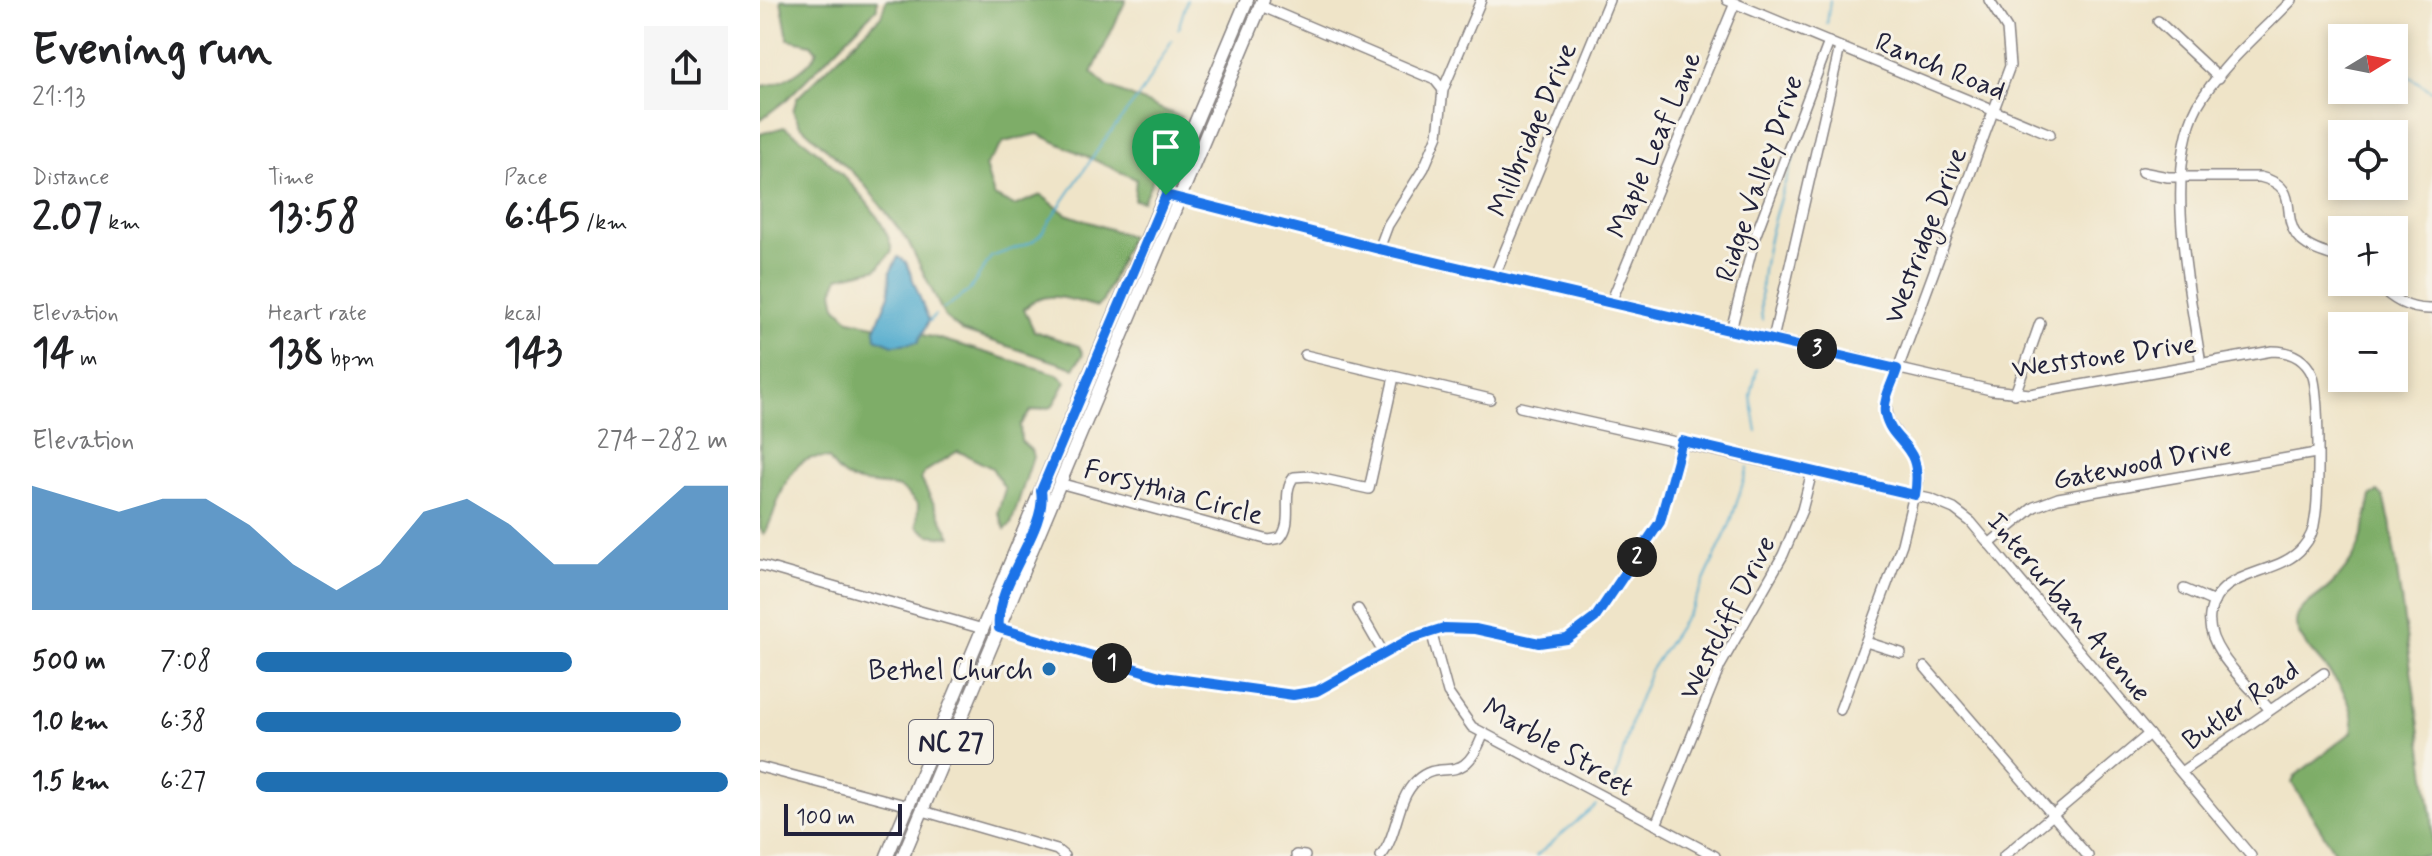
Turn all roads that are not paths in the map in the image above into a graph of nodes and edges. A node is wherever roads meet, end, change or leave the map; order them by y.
1 (1247, 0) edge
2 (1481, 0) edge
3 (1609, 0) edge
4 (1989, 0) edge
5 (2292, 0) edge
6 (1731, 2) edge
7 (1262, 3) edge
8 (2158, 21) dead end
9 (1829, 42) junction
10 (1840, 47) junction
11 (2219, 78) junction
12 (1443, 90) junction
13 (1994, 111) junction
14 (2050, 134) dead end
15 (2142, 172) dead end
16 (2183, 177) junction
17 (1166, 195) junction
18 (1180, 198) junction
19 (1379, 249) junction
20 (2328, 254) edge
21 (1495, 275) junction
22 (2391, 296) edge
23 (1611, 302) junction
24 (2432, 309) edge
25 (2040, 323) dead end
26 (1731, 330) junction
27 (1773, 339) junction
28 (1305, 355) dead end
29 (2201, 364) junction
30 (1897, 369) junction
31 (1394, 377) junction
32 (2015, 394) junction
33 (1490, 399) dead end
34 (1520, 407) dead end
35 (1682, 441) junction
36 (2316, 453) junction
37 (1812, 472) junction
38 (1059, 483) junction
39 (1041, 491) junction
40 (1915, 495) junction
41 (1989, 544) junction
42 (760, 565) edge
43 (2184, 589) dead end
44 (2214, 602) junction
45 (1358, 609) dead end
46 (999, 628) junction
47 (983, 629) junction
48 (1431, 631) junction
49 (1866, 642) junction
50 (1901, 653) dead end
51 (1384, 654) junction
52 (1925, 667) dead end
53 (2324, 673) dead end
54 (1840, 710) dead end
55 (2270, 710) junction
56 (2149, 734) junction
57 (1483, 735) junction
58 (948, 750) junction
59 (760, 767) edge
60 (2181, 772) junction
61 (909, 806) junction
62 (923, 811) junction
63 (2051, 815) junction
64 (1656, 825) junction
65 (1700, 852) edge
66 (887, 856) edge
67 (903, 856) edge
68 (1064, 856) edge
69 (1381, 856) edge
70 (1715, 856) edge
71 (2004, 856) edge
72 (2088, 856) edge
73 (2251, 856) edge

1 - 17 main road, NC 27
2 - 12 street
3 - 21 street, Millbridge Drive
4 - 13 street, Westridge Drive
5 - 11 street
6 - 9 street, Ranch Road
6 - 23 street, Maple Leaf Lane
7 - 12 street
7 - 18 main road, NC 27
8 - 11 street
9 - 10 street, Ranch Road
9 - 26 street, Ridge Valley Drive
10 - 13 street, Ranch Road
10 - 27 street, Ridge Valley Drive
11 - 16 street
12 - 19 street
13 - 14 street, Ranch Road
13 - 30 street, Westridge Drive
15 - 16 street
16 - 20 street
16 - 29 street
17 - 18 street, Weststone Drive
17 - 39 main road, NC 27
18 - 19 street, Weststone Drive
18 - 38 main road, NC 27
19 - 21 street, Weststone Drive
21 - 23 street, Weststone Drive
22 - 24 street
23 - 26 street, Weststone Drive
25 - 32 street
26 - 27 street, Weststone Drive
27 - 30 street, Weststone Drive
28 - 31 street
29 - 32 street, Weststone Drive
29 - 36 street, Weststone Drive
30 - 32 street, Weststone Drive
30 - 40 street, Westridge Drive
31 - 33 street
31 - 38 street, Forsythia Circle
34 - 35 street, Interurban Avenue
35 - 37 street, Interurban Avenue
35 - 48 street
36 - 41 street, Gatewood Drive
36 - 44 street, Weststone Drive
37 - 40 street, Interurban Avenue
37 - 64 street, Westcliff Drive
38 - 46 main road, NC 27
39 - 46 main road
39 - 47 main road, NC 27
40 - 41 street, Interurban Avenue
40 - 49 street, Westridge Drive
41 - 56 street, Interurban Avenue
42 - 47 street
43 - 44 street
44 - 55 street
45 - 51 street
46 - 51 street
46 - 58 main road, NC 27
47 - 58 main road
47 - 61 main road, NC 27
48 - 51 street
48 - 57 street, Marble Street
49 - 50 street
49 - 54 street, Westridge Drive
52 - 63 street
53 - 55 street, Butler Road
55 - 60 street, Butler Road
56 - 60 street, Interurban Avenue
56 - 63 street
57 - 64 street, Marble Street
57 - 69 street
58 - 62 main road, NC 27
59 - 61 street
60 - 73 street, Interurban Avenue
61 - 66 main road, NC 27
62 - 67 main road, NC 27
62 - 68 street
63 - 71 street
63 - 72 street
64 - 65 street, Marble Street
65 - 70 street, Marble Street

